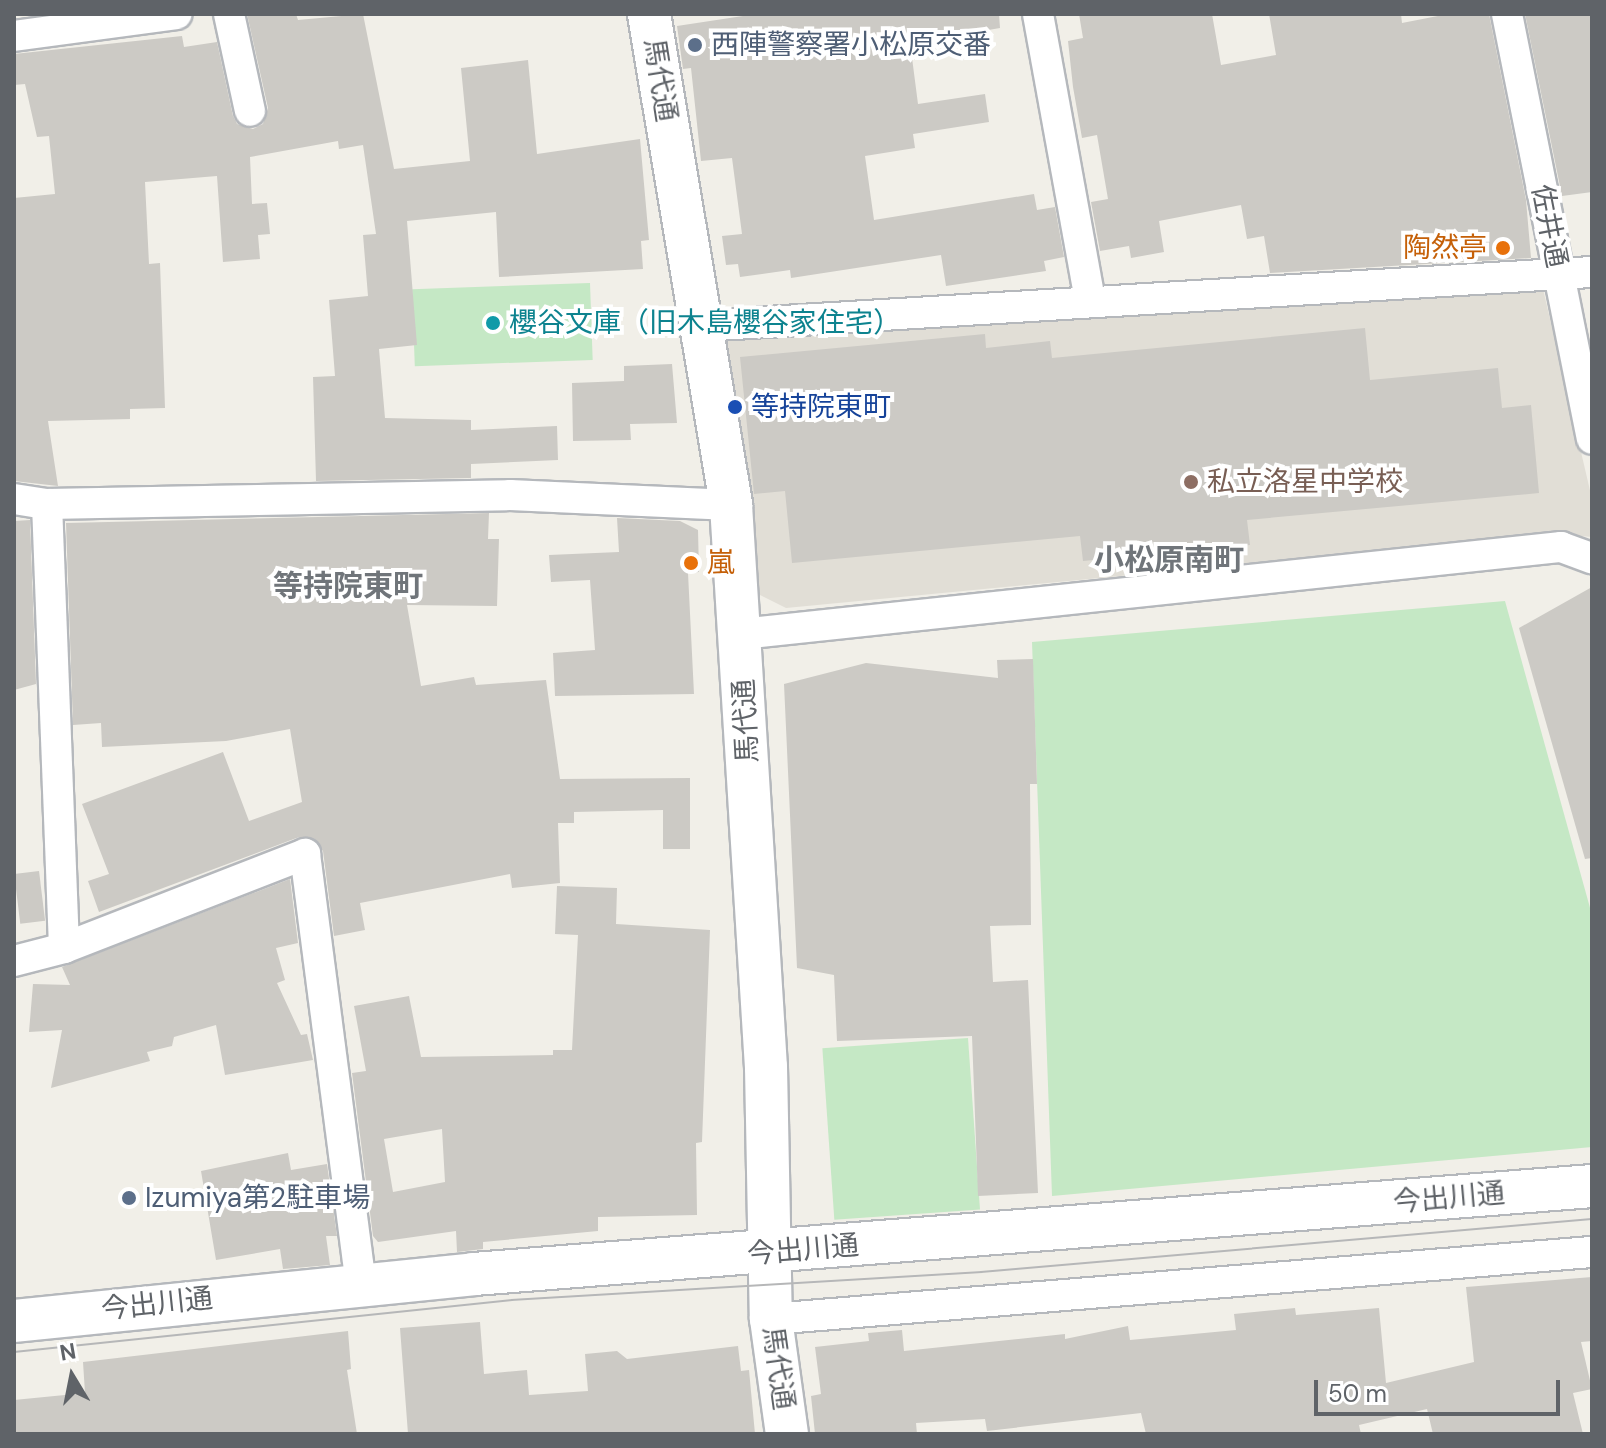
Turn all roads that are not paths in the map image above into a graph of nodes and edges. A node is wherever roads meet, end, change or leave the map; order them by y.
1 (177, 14) edge
2 (229, 14) edge
3 (649, 14) edge
4 (1038, 14) edge
5 (1507, 14) edge
6 (14, 36) edge
7 (250, 111) dead end
8 (1592, 272) edge
9 (1558, 277) junction
10 (1090, 299) junction
11 (701, 326) junction
12 (1592, 439) edge
13 (14, 499) edge
14 (47, 504) junction
15 (731, 505) junction
16 (1592, 558) edge
17 (741, 634) junction
18 (64, 948) junction
19 (14, 961) edge
20 (1592, 1186) edge
21 (1592, 1252) edge
22 (767, 1254) junction
23 (361, 1284) junction
24 (771, 1319) junction
25 (14, 1321) edge
26 (787, 1434) edge

1 - 6 street
2 - 7 street
3 - 11 street, 馬代通
4 - 10 street
5 - 9 street, 佐井通
8 - 9 street
9 - 10 street
9 - 12 street, 佐井通
10 - 11 street
11 - 15 street, 馬代通
13 - 14 street
14 - 15 street
14 - 18 street
15 - 17 street, 馬代通
16 - 17 street
17 - 22 street, 馬代通
18 - 19 street
18 - 23 street
20 - 22 street, 今出川通
21 - 24 street
22 - 23 street, 今出川通
22 - 24 street, 馬代通
23 - 25 street, 今出川通
24 - 26 street, 馬代通

